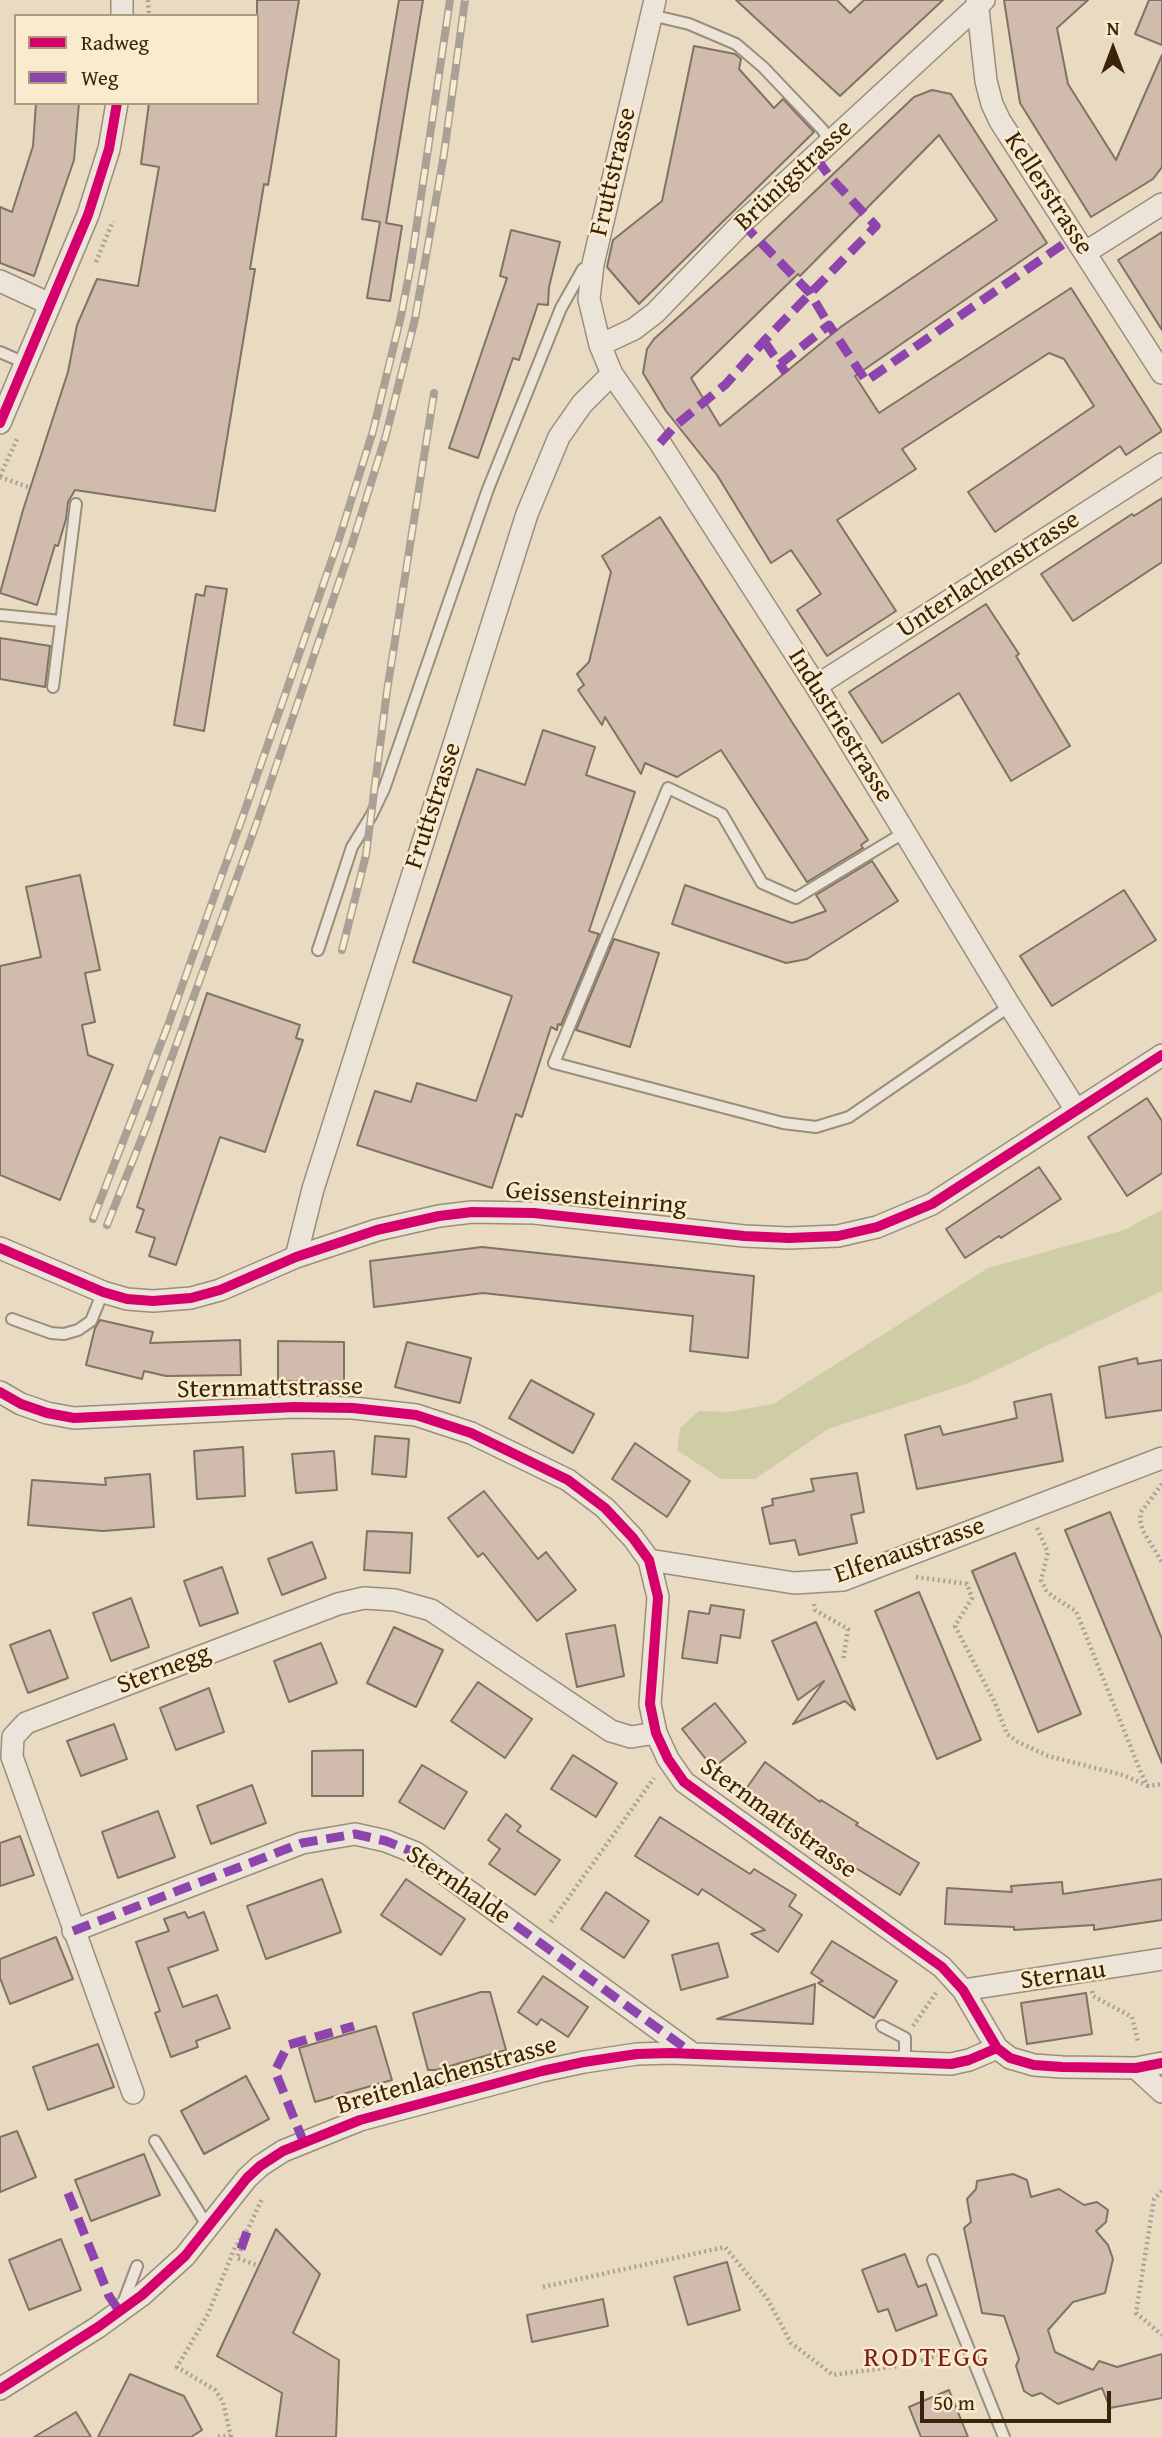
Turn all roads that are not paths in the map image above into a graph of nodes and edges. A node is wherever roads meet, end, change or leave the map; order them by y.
1 (979, 2) edge
2 (653, 7) edge
3 (117, 105) edge
4 (830, 141) junction
5 (1162, 204) edge
6 (1086, 252) junction
7 (593, 264) junction
8 (2, 282) edge
9 (50, 304) junction
10 (600, 345) junction
11 (0, 352) edge
12 (25, 363) junction
13 (1162, 373) edge
14 (612, 374) junction
15 (0, 422) edge
16 (1162, 464) edge
17 (76, 504) dead end
18 (0, 615) edge
19 (61, 621) junction
20 (816, 686) junction
21 (53, 687) dead end
22 (905, 832) junction
23 (318, 950) dead end
24 (1010, 1006) junction
25 (1162, 1055) edge
26 (1076, 1110) junction
27 (0, 1248) edge
28 (296, 1257) junction
29 (103, 1292) junction
30 (12, 1319) dead end
31 (0, 1392) edge
32 (1162, 1458) edge
33 (649, 1560) junction
34 (656, 1733) junction
35 (73, 1931) junction
36 (1162, 1959) edge
37 (963, 1990) junction
38 (882, 2026) dead end
39 (997, 2048) junction
40 (693, 2054) junction
41 (905, 2062) junction
42 (1162, 2063) edge
43 (1136, 2068) junction
44 (1162, 2092) edge
45 (133, 2093) dead end
46 (155, 2141) dead end
47 (208, 2227) junction
48 (933, 2260) dead end
49 (136, 2266) dead end
50 (120, 2312) junction
51 (1, 2384) edge
52 (1004, 2437) edge

1 - 4 street, Brünigstrasse
1 - 6 street, Kellerstrasse
2 - 4 lane
2 - 7 street, Fruttstrasse
3 - 9 street
4 - 10 street, Brünigstrasse
5 - 6 street
6 - 13 street, Kellerstrasse
7 - 10 street, Fruttstrasse
7 - 23 lane
8 - 9 street
9 - 12 street
10 - 14 street, Industriestrasse
11 - 12 lane
12 - 15 street
14 - 20 street, Industriestrasse
14 - 28 street, Fruttstrasse
16 - 20 street, Unterlachenstrasse
17 - 19 lane
18 - 19 lane
19 - 21 lane
20 - 22 street, Industriestrasse
22 - 24 street, Industriestrasse
22 - 24 lane
24 - 26 street, Industriestrasse
25 - 26 street, Geissensteinring
26 - 28 street, Geissensteinring
27 - 29 street, Geissensteinring
28 - 29 street, Geissensteinring
29 - 30 lane
31 - 33 street, Sternmattstrasse
32 - 33 street, Elfenaustrasse
33 - 34 street, Sternmattstrasse
34 - 35 street, Sternegg
34 - 37 street, Sternmattstrasse
35 - 40 street, Sternhalde
35 - 45 street, Sternegg
36 - 37 street, Sternau
37 - 39 street, Sternmattstrasse
38 - 41 lane
39 - 41 street, Breitenlachenstrasse
39 - 43 street
40 - 41 street, Breitenlachenstrasse
40 - 47 street, Breitenlachenstrasse
42 - 43 street
43 - 44 street
46 - 47 lane
47 - 50 street, Breitenlachenstrasse
48 - 52 lane
49 - 50 lane
50 - 51 street, Breitenlachenstrasse

